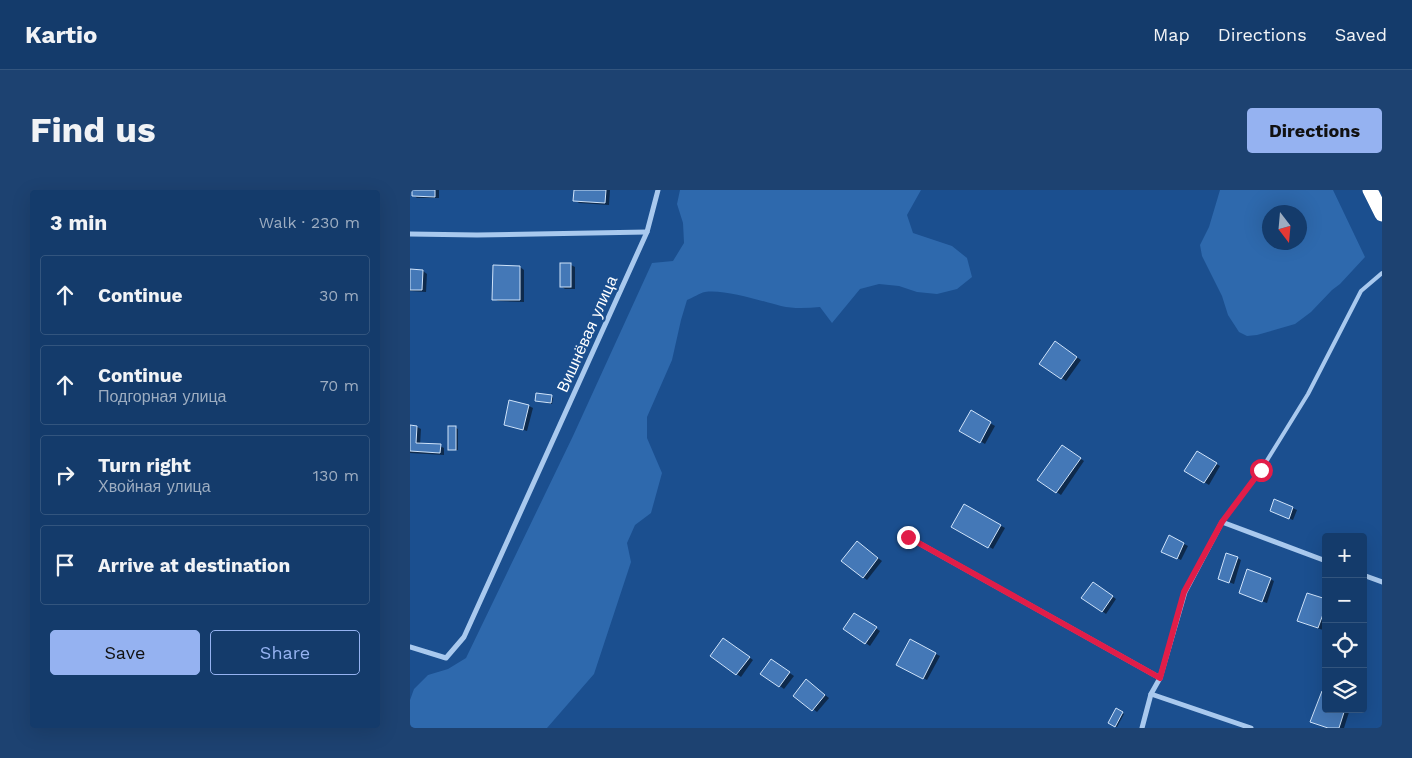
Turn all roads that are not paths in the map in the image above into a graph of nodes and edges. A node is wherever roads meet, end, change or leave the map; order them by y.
1 (658, 190) edge
2 (1370, 190) edge
3 (1382, 214) edge
4 (646, 232) junction
5 (410, 234) edge
6 (1382, 273) edge
7 (1222, 522) junction
8 (908, 537) dead end
9 (1322, 560) edge
10 (1367, 576) edge
11 (1382, 582) edge
12 (410, 647) edge
13 (1160, 678) junction
14 (1151, 694) junction
15 (1142, 728) edge
16 (1250, 728) edge

1 - 4 street, Вишнёвая улица
2 - 3 highway
4 - 5 street
4 - 12 street, Вишнёвая улица
6 - 7 lane
7 - 9 street
7 - 13 street
8 - 13 street
10 - 11 street
13 - 14 street
14 - 15 street
14 - 16 street

